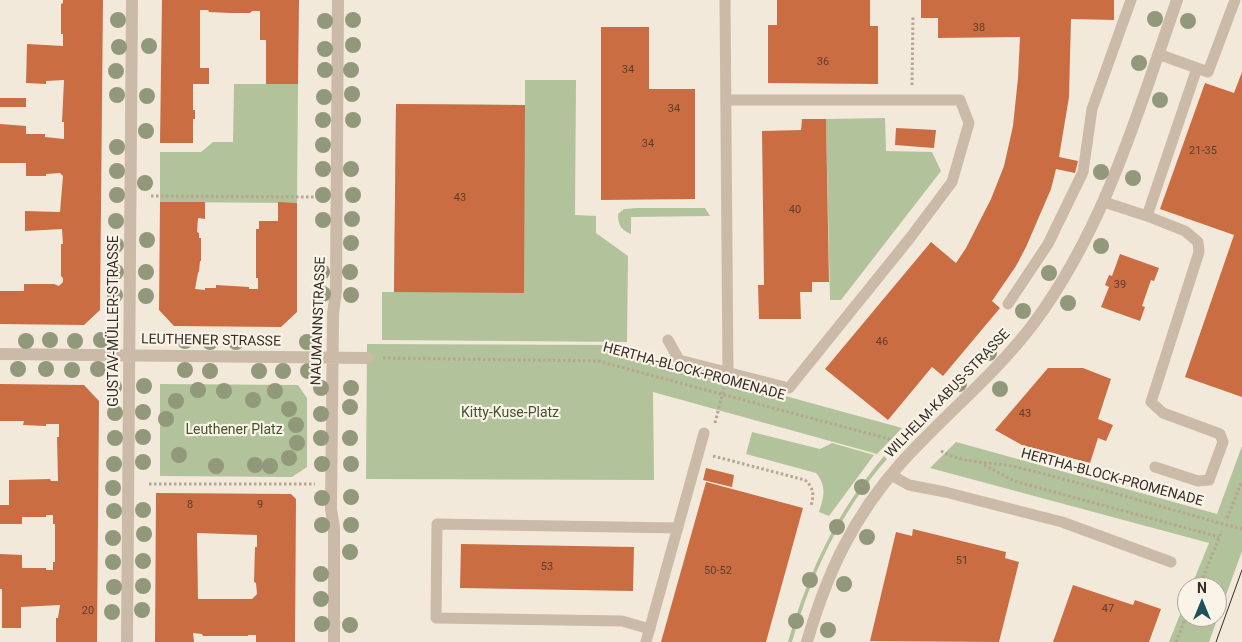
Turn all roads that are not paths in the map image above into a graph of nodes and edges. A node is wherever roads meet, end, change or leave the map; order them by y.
1 (132, 0) edge
2 (338, 0) edge
3 (725, 0) edge
4 (1131, 0) edge
5 (1177, 0) edge
6 (1235, 0) edge
7 (1158, 54) junction
8 (1198, 68) junction
9 (727, 100) junction
10 (1104, 202) junction
11 (1147, 216) junction
12 (1008, 304) dead end
13 (668, 340) dead end
14 (0, 354) edge
15 (129, 355) junction
16 (332, 358) junction
17 (367, 358) road end
18 (728, 372) junction
19 (704, 433) road end
20 (1155, 467) dead end
21 (891, 476) junction
22 (678, 528) junction
23 (1171, 562) dead end
24 (650, 629) junction
25 (126, 642) edge
26 (334, 642) edge
27 (646, 642) edge
28 (807, 642) edge

1 - 15 street, GUSTAV-MÜLLER-STRASSE
2 - 16 street, NAUMANNSTRASSE
3 - 9 lane
4 - 12 lane
5 - 7 street, WILHELM-KABUS-STRASSE
6 - 8 lane
7 - 8 lane
7 - 10 street, WILHELM-KABUS-STRASSE
8 - 11 lane
9 - 18 lane
9 - 18 lane
10 - 11 lane
10 - 21 street, WILHELM-KABUS-STRASSE
11 - 20 lane
13 - 18 lane
14 - 15 street, LEUTHENER STRASSE
15 - 16 street, LEUTHENER STRASSE
15 - 25 street, GUSTAV-MÜLLER-STRASSE
16 - 17 street
16 - 26 street, NAUMANNSTRASSE
19 - 22 lane
21 - 23 lane
21 - 28 street, WILHELM-KABUS-STRASSE
22 - 24 lane
22 - 24 lane
24 - 27 lane

